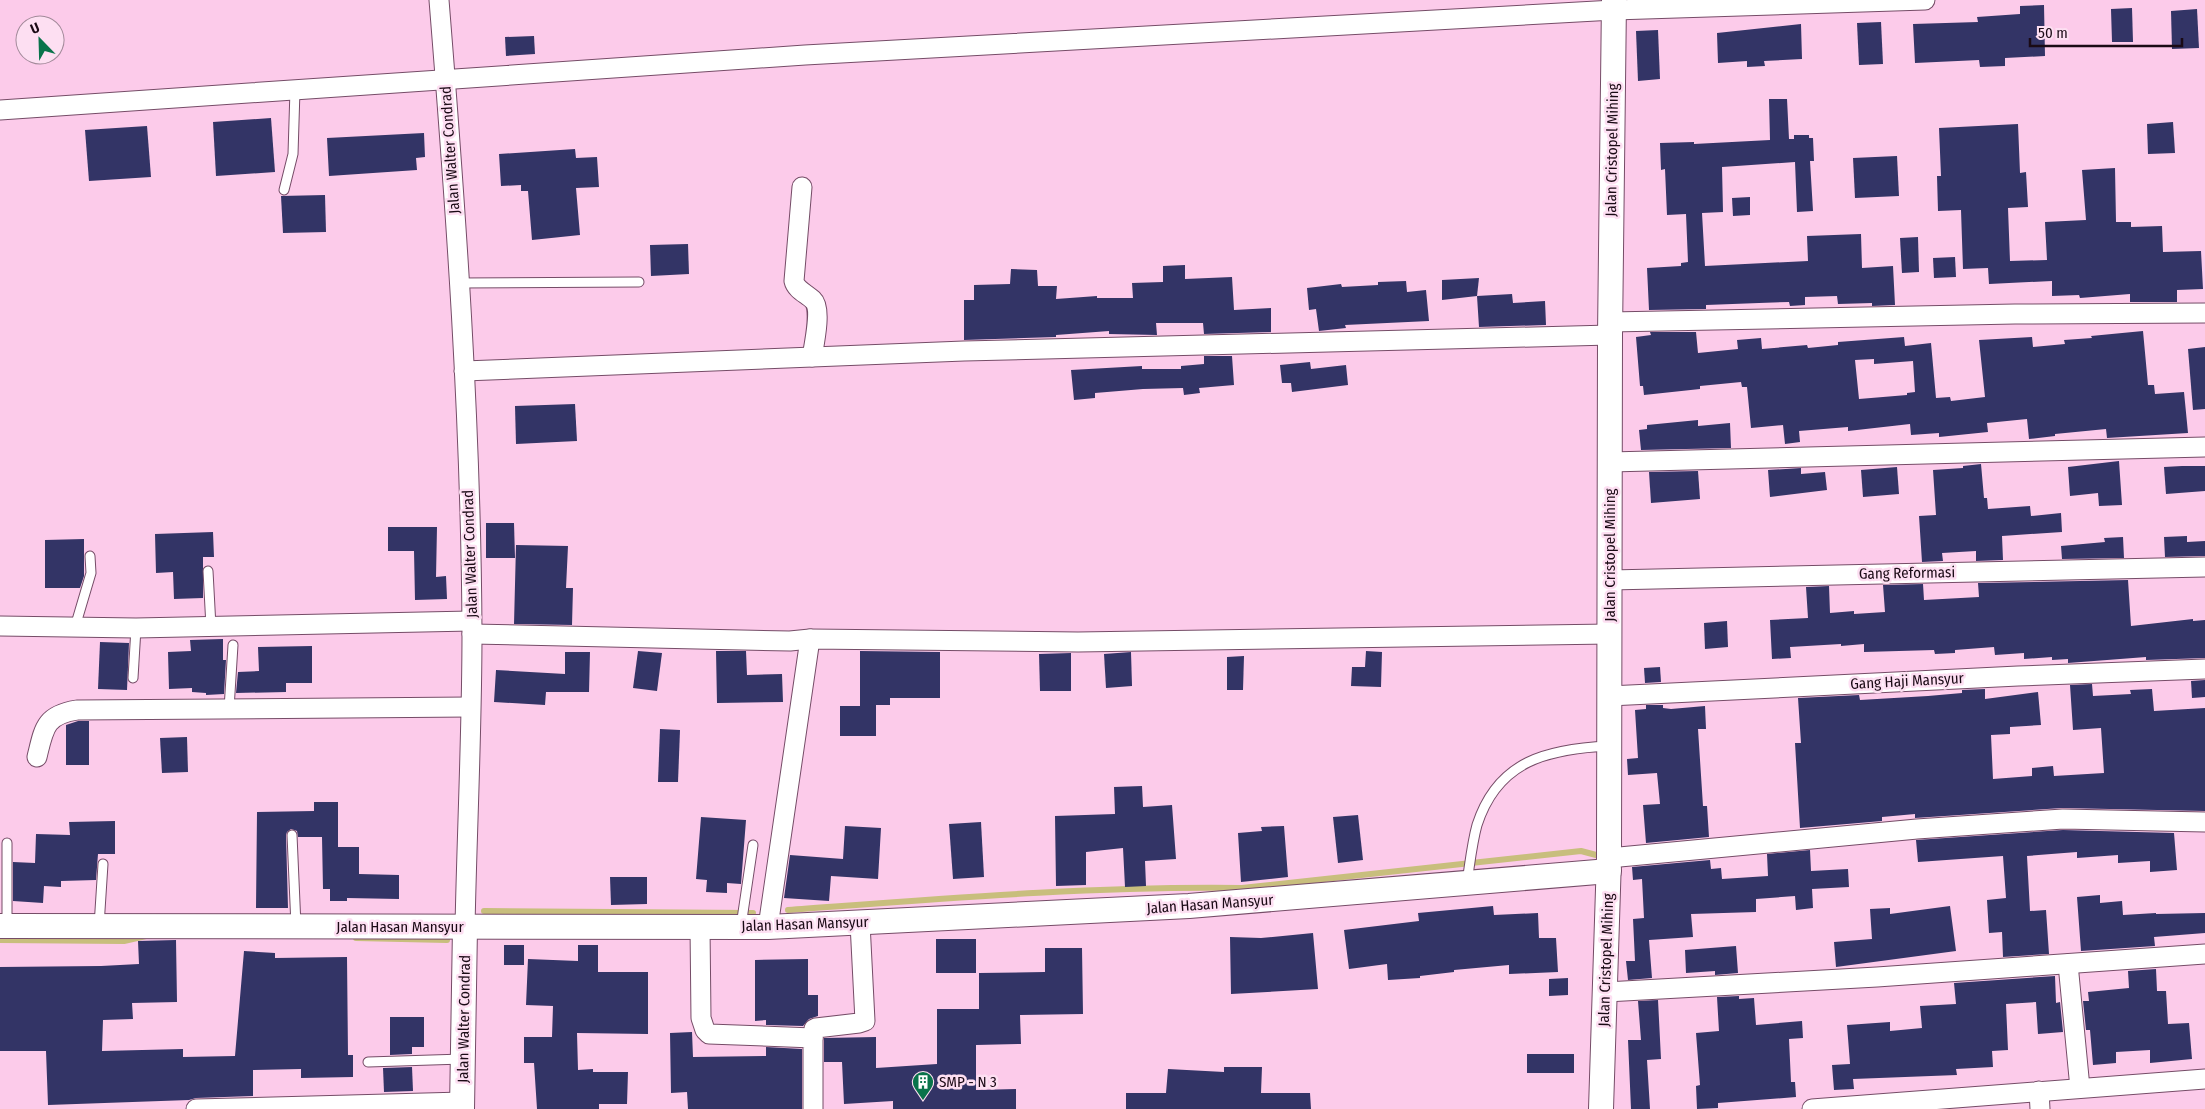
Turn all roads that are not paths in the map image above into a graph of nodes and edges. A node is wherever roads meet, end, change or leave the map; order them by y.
1 (439, 0) edge
2 (1925, 0) edge
3 (1614, 5) edge
4 (445, 80) junction
5 (295, 90) junction
6 (0, 110) edge
7 (802, 187) dead end
8 (284, 190) dead end
9 (639, 282) dead end
10 (459, 284) junction
11 (2205, 313) edge
12 (1610, 328) junction
13 (812, 357) junction
14 (464, 371) junction
15 (2205, 447) edge
16 (1610, 462) junction
17 (90, 556) dead end
18 (2205, 567) edge
19 (208, 571) dead end
20 (1610, 580) junction
21 (0, 626) edge
22 (211, 626) junction
23 (75, 627) junction
24 (472, 627) junction
25 (136, 628) junction
26 (1610, 634) junction
27 (810, 639) junction
28 (233, 645) dead end
29 (2205, 669) edge
30 (133, 678) dead end
31 (1609, 696) junction
32 (470, 707) junction
33 (229, 709) junction
34 (1609, 746) junction
35 (36, 757) dead end
36 (2205, 822) edge
37 (292, 835) dead end
38 (7, 843) dead end
39 (753, 845) dead end
40 (103, 864) dead end
41 (1609, 864) junction
42 (1467, 884) junction
43 (860, 922) junction
44 (3, 926) edge
45 (99, 926) junction
46 (296, 927) junction
47 (465, 927) junction
48 (700, 927) junction
49 (741, 927) junction
50 (768, 927) junction
51 (2205, 954) edge
52 (2068, 964) junction
53 (1606, 992) junction
54 (813, 1038) junction
55 (463, 1059) junction
56 (368, 1062) dead end
57 (2205, 1079) edge
58 (2080, 1088) junction
59 (2040, 1100) edge
60 (463, 1106) edge
61 (1884, 1106) edge
62 (196, 1109) edge
63 (813, 1109) edge
64 (1601, 1109) edge
65 (1812, 1109) edge

1 - 4 street, Jalan Walter Condrad
2 - 3 street
3 - 4 street
3 - 12 street, Jalan Cristopel Mihing
4 - 5 street
4 - 10 street, Jalan Walter Condrad
5 - 6 street
5 - 8 lane
7 - 13 street
9 - 10 lane
10 - 14 street, Jalan Walter Condrad
11 - 12 street
12 - 13 street
12 - 16 street, Jalan Cristopel Mihing
13 - 14 street
14 - 24 street, Jalan Walter Condrad
15 - 16 street
16 - 20 street, Jalan Cristopel Mihing
17 - 23 lane
18 - 20 street, Gang Reformasi
19 - 22 lane
20 - 26 street, Jalan Cristopel Mihing
21 - 23 street
22 - 24 street
22 - 25 street
23 - 25 street
24 - 27 street
24 - 32 street, Jalan Walter Condrad
25 - 30 lane
26 - 27 street
26 - 31 street, Jalan Cristopel Mihing
27 - 50 street
28 - 33 lane
29 - 31 street, Gang Haji Mansyur
31 - 34 street, Jalan Cristopel Mihing
32 - 33 street
32 - 47 street, Jalan Walter Condrad
33 - 35 street
34 - 41 street, Jalan Cristopel Mihing
34 - 42 lane
36 - 41 street
37 - 46 lane
38 - 44 lane
39 - 49 lane
40 - 45 lane
41 - 42 street, Jalan Hasan Mansyur
41 - 53 street, Jalan Cristopel Mihing
42 - 43 street, Jalan Hasan Mansyur
43 - 50 street, Jalan Hasan Mansyur
43 - 54 street
44 - 45 street, Jalan Hasan Mansyur
45 - 46 street, Jalan Hasan Mansyur
46 - 47 street, Jalan Hasan Mansyur
47 - 48 street, Jalan Hasan Mansyur
47 - 55 street, Jalan Walter Condrad
48 - 49 street, Jalan Hasan Mansyur
48 - 54 street
49 - 50 street, Jalan Hasan Mansyur
51 - 52 street
52 - 53 street
52 - 58 street
53 - 64 street, Jalan Cristopel Mihing
54 - 63 street
55 - 56 lane
55 - 60 street, Jalan Walter Condrad
57 - 58 street
58 - 59 street
59 - 61 street
60 - 62 street
61 - 65 street

